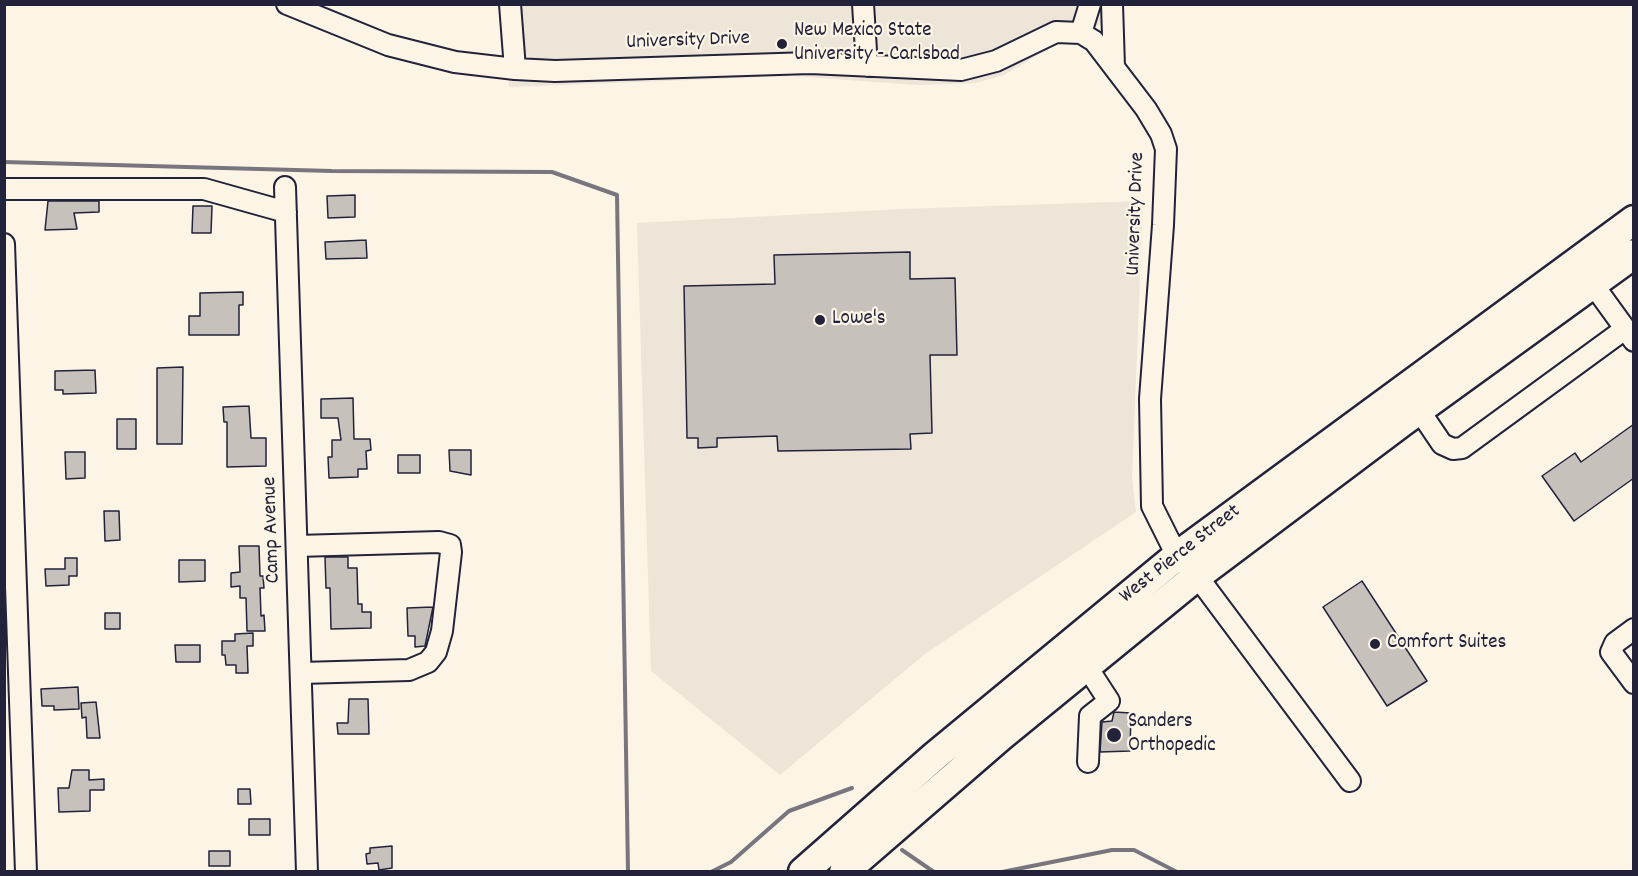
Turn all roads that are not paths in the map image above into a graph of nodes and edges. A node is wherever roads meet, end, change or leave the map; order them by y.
1 (287, 4) edge
2 (510, 4) edge
3 (863, 4) edge
4 (1090, 4) edge
5 (1112, 4) edge
6 (1081, 33) junction
7 (867, 66) junction
8 (1114, 67) junction
9 (515, 69) junction
10 (285, 187) dead end
11 (4, 189) edge
12 (286, 212) junction
13 (1634, 220) edge
14 (4, 244) edge
15 (1634, 254) edge
16 (1585, 272) junction
17 (1629, 335) edge
18 (1419, 410) junction
19 (297, 546) junction
20 (1177, 556) junction
21 (1197, 576) junction
22 (1634, 629) edge
23 (1087, 667) junction
24 (301, 673) junction
25 (1634, 683) edge
26 (1088, 762) dead end
27 (1350, 781) dead end
28 (817, 867) edge
29 (26, 872) edge
30 (307, 872) edge
31 (844, 872) edge

1 - 9 street, University Drive
2 - 9 street
3 - 7 street
4 - 6 street
5 - 8 street
6 - 7 street, University Drive
6 - 8 street, University Drive
7 - 9 street, University Drive
8 - 20 street, University Drive
10 - 12 street, Camp Avenue
11 - 12 street
12 - 19 street, Camp Avenue
13 - 16 highway, West Pierce Street
14 - 29 street
15 - 16 highway, West Pierce Street
16 - 17 street
16 - 18 highway, West Pierce Street
16 - 20 highway, West Pierce Street
17 - 18 street
18 - 21 highway, West Pierce Street
19 - 24 street, Camp Avenue
19 - 24 street
20 - 21 street, University Drive
20 - 28 highway, West Pierce Street
21 - 23 highway, West Pierce Street
21 - 27 street, University Drive
22 - 25 street
23 - 26 street
23 - 31 highway, West Pierce Street
24 - 30 street, Camp Avenue

